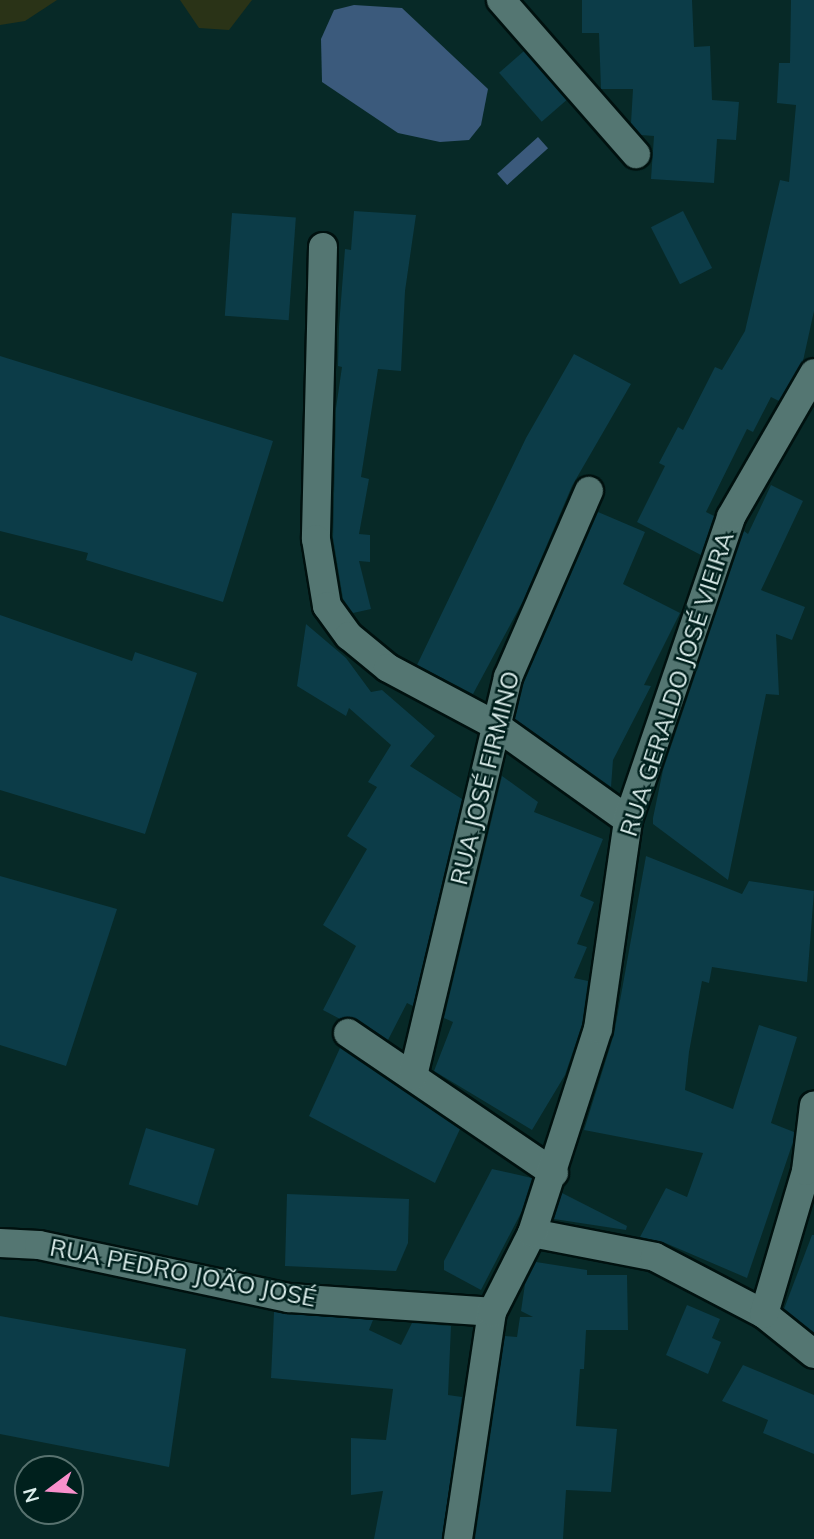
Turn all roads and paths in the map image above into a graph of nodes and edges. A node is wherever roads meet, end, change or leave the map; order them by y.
1 (501, 0) edge
2 (636, 154) dead end
3 (323, 247) dead end
4 (814, 373) edge
5 (589, 491) dead end
6 (495, 725) junction
7 (628, 820) junction
8 (348, 1033) dead end
9 (413, 1076) junction
10 (814, 1105) edge
11 (554, 1173) junction
12 (532, 1233) junction
13 (0, 1243) edge
14 (492, 1312) junction
15 (764, 1314) junction
16 (814, 1354) edge
17 (458, 1539) edge

1 - 2 street
3 - 6 street
4 - 7 street, RUA GERALDO JOSÉ VIEIRA
5 - 6 street, RUA JOSÉ FIRMINO
6 - 7 street
6 - 9 street, RUA JOSÉ FIRMINO
7 - 11 street, RUA GERALDO JOSÉ VIEIRA
8 - 9 street
9 - 11 street
10 - 15 street
11 - 12 street, RUA GERALDO JOSÉ VIEIRA
12 - 14 street, RUA GERALDO JOSÉ VIEIRA
12 - 15 street
13 - 14 street, RUA PEDRO JOÃO JOSÉ
14 - 17 street, RUA GERALDO JOSÉ VIEIRA
15 - 16 street

